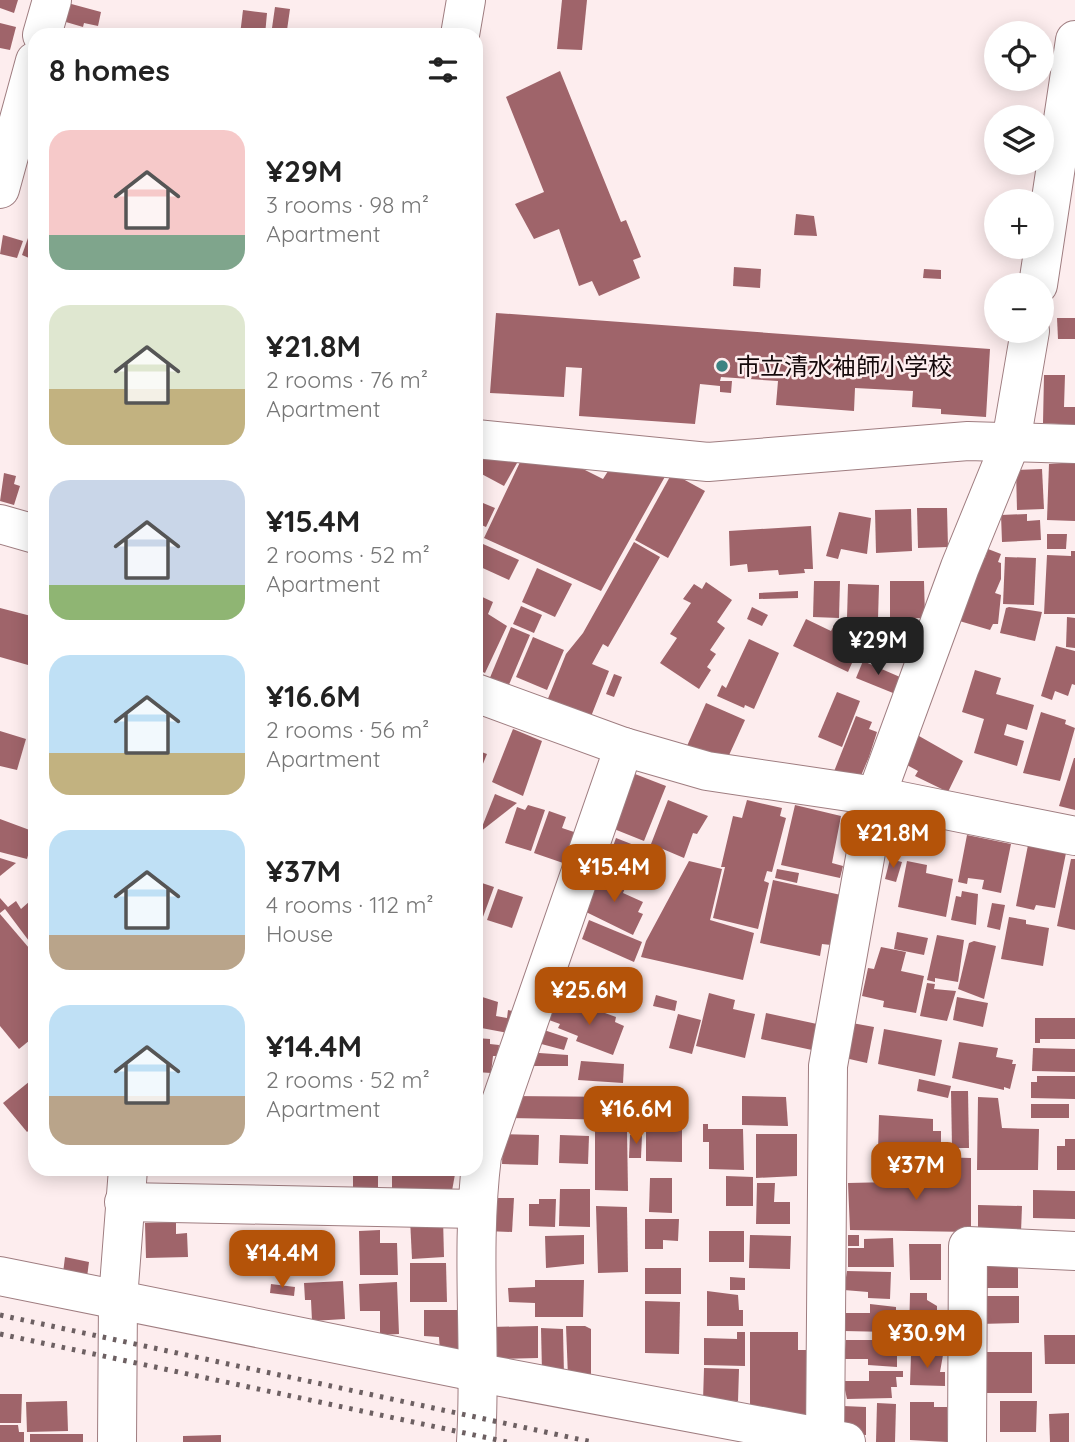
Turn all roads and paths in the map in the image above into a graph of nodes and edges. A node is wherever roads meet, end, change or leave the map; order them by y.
1 (52, 0) edge
2 (466, 0) edge
3 (44, 28) edge
4 (461, 28) edge
5 (1075, 40) edge
6 (28, 86) edge
7 (0, 188) edge
8 (1061, 232) edge
9 (1043, 273) edge
10 (1028, 343) edge
11 (483, 440) edge
12 (1011, 442) junction
13 (1075, 444) edge
14 (0, 524) edge
15 (28, 532) edge
16 (483, 696) edge
17 (625, 747) junction
18 (876, 796) junction
19 (1075, 836) edge
20 (483, 1153) edge
21 (479, 1176) edge
22 (126, 1185) edge
23 (475, 1209) junction
24 (1075, 1251) edge
25 (0, 1276) edge
26 (118, 1298) junction
27 (480, 1374) junction
28 (832, 1440) edge
29 (117, 1442) edge
30 (476, 1442) edge
31 (967, 1442) edge

1 - 3 street
2 - 4 street
5 - 8 street
6 - 7 street
8 - 9 street
10 - 12 street
11 - 12 street
12 - 13 street
12 - 18 street
14 - 15 street
16 - 17 street
17 - 18 street
17 - 20 street
18 - 19 street
18 - 28 street
21 - 23 street
22 - 23 street
22 - 26 street
23 - 27 street
24 - 31 street
25 - 26 street
26 - 27 street
26 - 29 street
27 - 28 street
27 - 30 street

